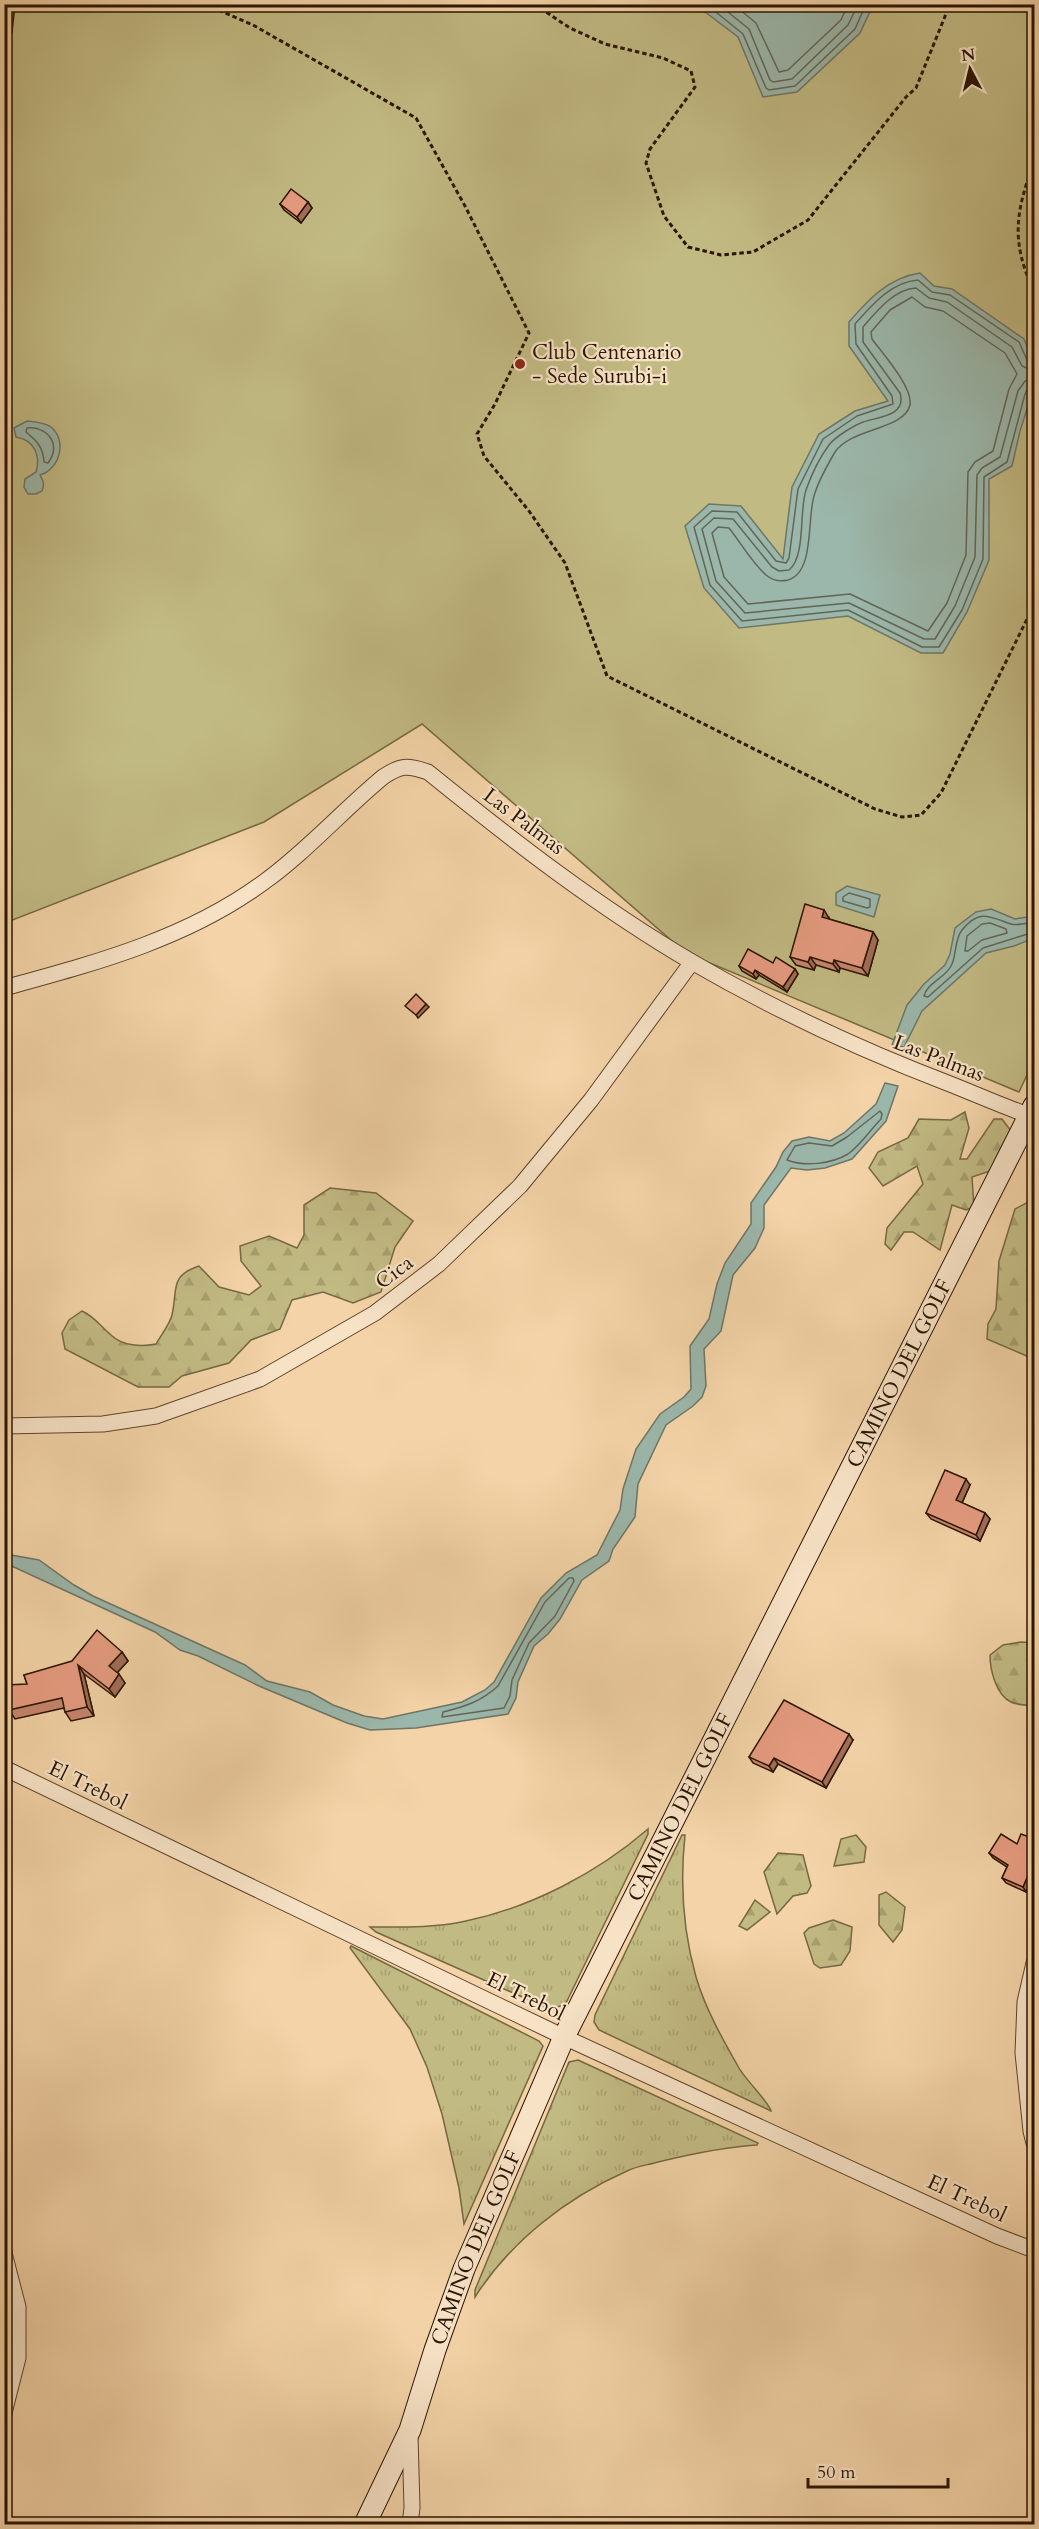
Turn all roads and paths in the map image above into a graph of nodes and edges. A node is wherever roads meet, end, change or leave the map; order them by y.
1 (205, 4) edge
2 (534, 4) edge
3 (950, 4) edge
4 (1035, 162) edge
5 (1035, 291) edge
6 (1035, 605) edge
7 (692, 962) junction
8 (4, 988) edge
9 (1033, 1113) edge
10 (4, 1426) edge
11 (4, 1768) edge
12 (1035, 1963) edge
13 (564, 2037) junction
14 (1035, 2143) edge
15 (1035, 2250) edge
16 (4, 2253) edge
17 (4, 2413) edge
18 (410, 2430) junction
19 (365, 2524) edge
20 (410, 2524) edge

1 - 6 path
2 - 3 path
4 - 5 path
7 - 8 street, Las Palmas
7 - 9 street, Las Palmas
7 - 10 street, Cica
9 - 13 street, CAMINO DEL GOLF
11 - 13 street, El Trebol
12 - 14 street
13 - 15 street, El Trebol
13 - 18 street, CAMINO DEL GOLF
16 - 17 street
18 - 19 street, CAMINO DEL GOLF
18 - 20 street

